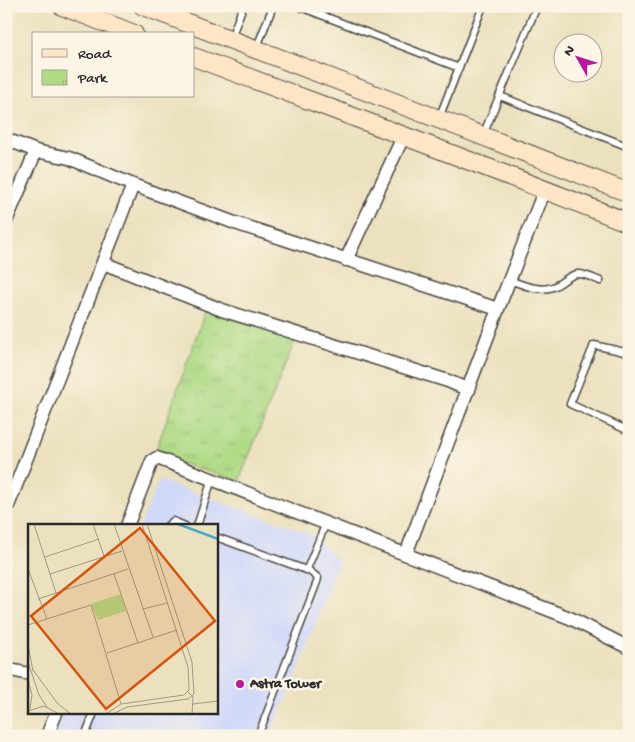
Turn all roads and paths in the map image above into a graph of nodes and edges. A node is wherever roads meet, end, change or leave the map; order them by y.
1 (62, 6) edge
2 (142, 6) edge
3 (243, 6) edge
4 (273, 6) edge
5 (298, 6) edge
6 (483, 6) edge
7 (537, 6) edge
8 (129, 32) edge
9 (231, 40) junction
10 (256, 49) junction
11 (195, 57) edge
12 (459, 68) junction
13 (500, 96) junction
14 (439, 119) junction
15 (462, 128) junction
16 (483, 136) junction
17 (403, 137) junction
18 (6, 139) edge
19 (629, 147) edge
20 (36, 151) junction
21 (453, 154) junction
22 (133, 185) junction
23 (545, 190) junction
24 (629, 193) edge
25 (6, 221) edge
26 (629, 223) edge
27 (346, 260) junction
28 (103, 263) junction
29 (509, 280) junction
30 (600, 281) dead end
31 (498, 309) junction
32 (629, 353) edge
33 (469, 390) junction
34 (629, 431) edge
35 (212, 479) junction
36 (6, 511) edge
37 (326, 523) junction
38 (128, 524) edge
39 (198, 524) edge
40 (218, 538) edge
41 (406, 554) junction
42 (309, 571) junction
43 (629, 648) edge
44 (6, 669) edge
45 (28, 674) edge
46 (56, 714) edge
47 (94, 714) edge
48 (46, 736) edge
49 (86, 736) edge
50 (258, 736) edge

1 - 8 street
2 - 9 street
3 - 9 lane
4 - 10 lane
5 - 12 lane
6 - 12 lane
7 - 13 lane
9 - 10 street
10 - 14 street
11 - 17 street
12 - 14 lane
13 - 16 lane
13 - 19 lane
14 - 15 street
15 - 16 street
15 - 21 street
16 - 24 street
17 - 21 street
17 - 27 street
18 - 20 street
20 - 22 street
20 - 25 street
21 - 23 street
22 - 27 street
22 - 28 street
23 - 26 street
23 - 29 street
27 - 31 street
28 - 33 street
28 - 36 street
29 - 30 lane
29 - 31 street
31 - 33 street
32 - 34 lane
33 - 41 street
35 - 37 street
35 - 38 street
35 - 39 lane
37 - 41 street
37 - 42 lane
40 - 42 lane
41 - 43 street
42 - 50 lane
44 - 45 street
46 - 48 street
47 - 49 lane

